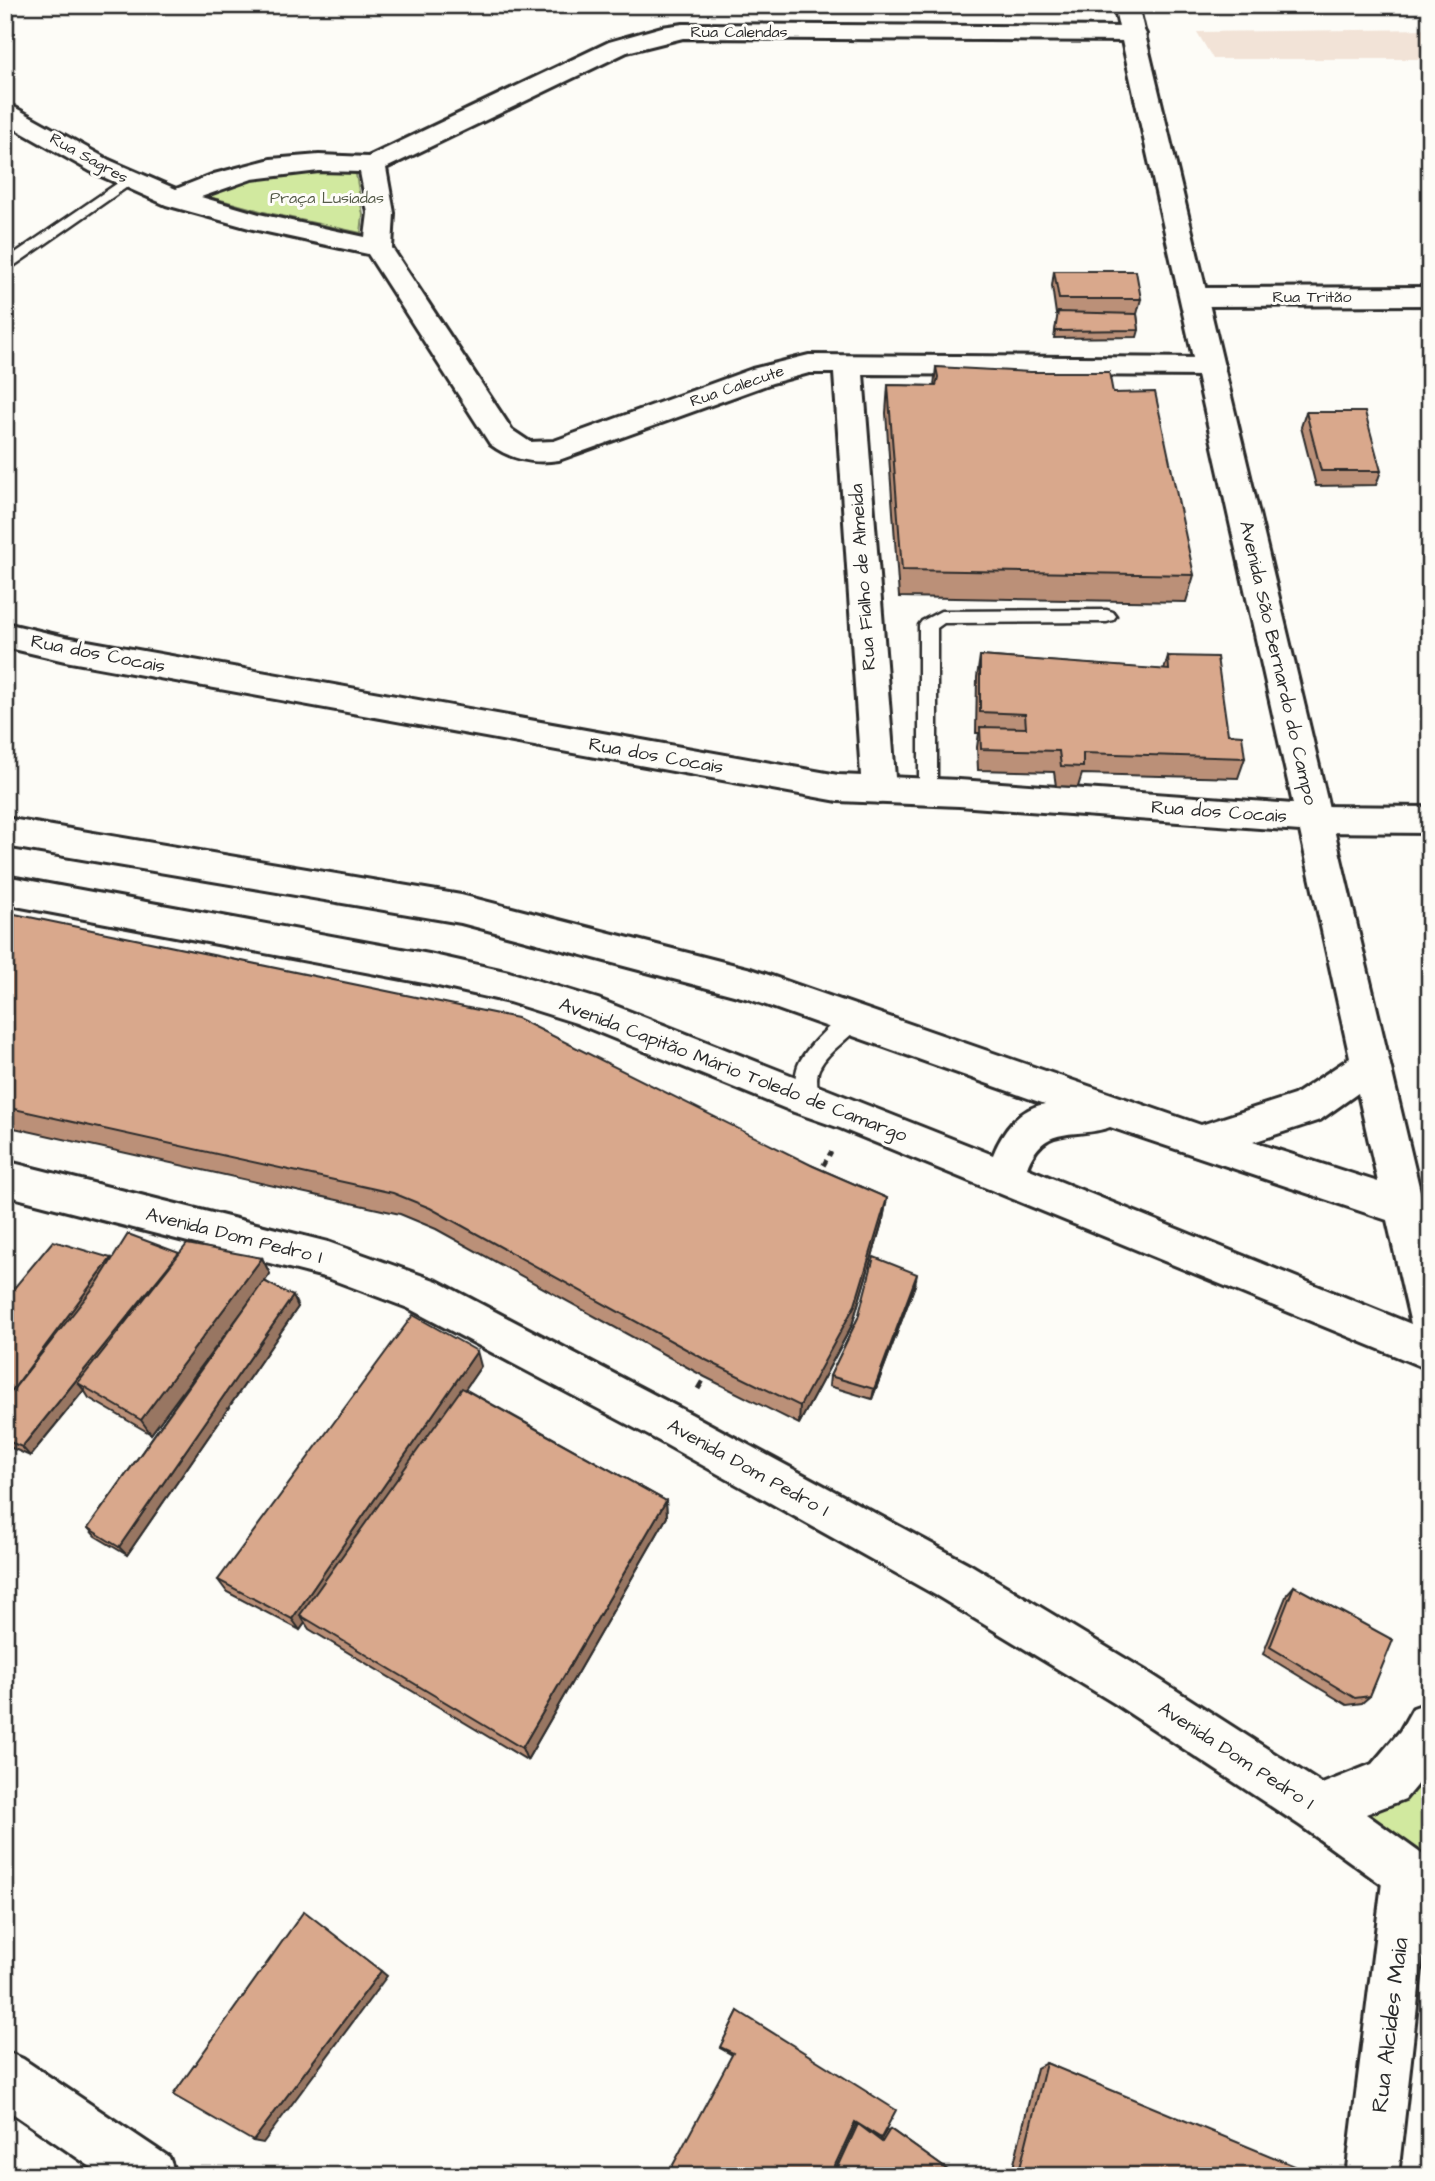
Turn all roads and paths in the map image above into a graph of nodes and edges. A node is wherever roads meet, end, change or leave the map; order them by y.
1 (1126, 5) edge
2 (1135, 34) junction
3 (5, 112) edge
4 (30, 125) junction
5 (5, 137) edge
6 (372, 165) junction
7 (128, 180) junction
8 (175, 199) junction
9 (378, 248) junction
10 (5, 267) edge
11 (1430, 296) edge
12 (1195, 297) junction
13 (848, 365) junction
14 (1211, 367) junction
15 (1107, 616) edge
16 (5, 635) edge
17 (879, 790) junction
18 (928, 792) junction
19 (1313, 819) junction
20 (1430, 820) edge
21 (5, 832) edge
22 (5, 890) edge
23 (853, 1019) junction
24 (1371, 1064) junction
25 (808, 1100) junction
26 (1118, 1113) junction
27 (1201, 1142) junction
28 (1004, 1177) junction
29 (5, 1178) edge
30 (1417, 1212) edge
31 (1430, 1320) edge
32 (1430, 1351) edge
33 (1430, 1725) edge
34 (1318, 1810) junction
35 (1419, 1882) edge
36 (5, 2077) edge
37 (150, 2176) edge
38 (1372, 2176) edge

1 - 2 main road, Avenida São Bernardo do Campo
2 - 6 main road, Rua Calendas
2 - 12 main road, Avenida São Bernardo do Campo
3 - 4 main road, Rua Sagres
4 - 5 main road
4 - 7 main road, Rua Sagres
6 - 8 main road
6 - 9 main road
7 - 8 main road, Rua Sagres
7 - 10 lane
8 - 9 main road
9 - 13 main road, Rua Calecute
11 - 12 main road, Rua Tritão
12 - 14 main road, Avenida São Bernardo do Campo
13 - 14 main road, Rua Calecute
13 - 17 main road, Rua Fialho de Almeida
14 - 19 main road, Avenida São Bernardo do Campo
15 - 18 lane
16 - 17 main road, Rua dos Cocais
17 - 18 main road, Rua dos Cocais
18 - 19 main road, Rua dos Cocais
19 - 20 main road, Rua dos Cocais
19 - 24 main road, Avenida São Bernardo do Campo
21 - 23 main road
22 - 25 main road, Avenida Capitão Mário Toledo de Camargo
23 - 25 lane
23 - 26 main road
24 - 27 main road
24 - 30 main road, Avenida São Bernardo do Campo
25 - 28 main road, Avenida Capitão Mário Toledo de Camargo
26 - 27 main road
26 - 28 main road
27 - 30 main road
28 - 32 main road, Avenida Capitão Mário Toledo de Camargo
29 - 34 main road, Avenida Dom Pedro I
30 - 31 main road, Avenida São Bernardo do Campo
33 - 34 main road
34 - 35 main road, Avenida Dom Pedro I
35 - 38 main road, Rua Alcides Maia
36 - 37 main road

